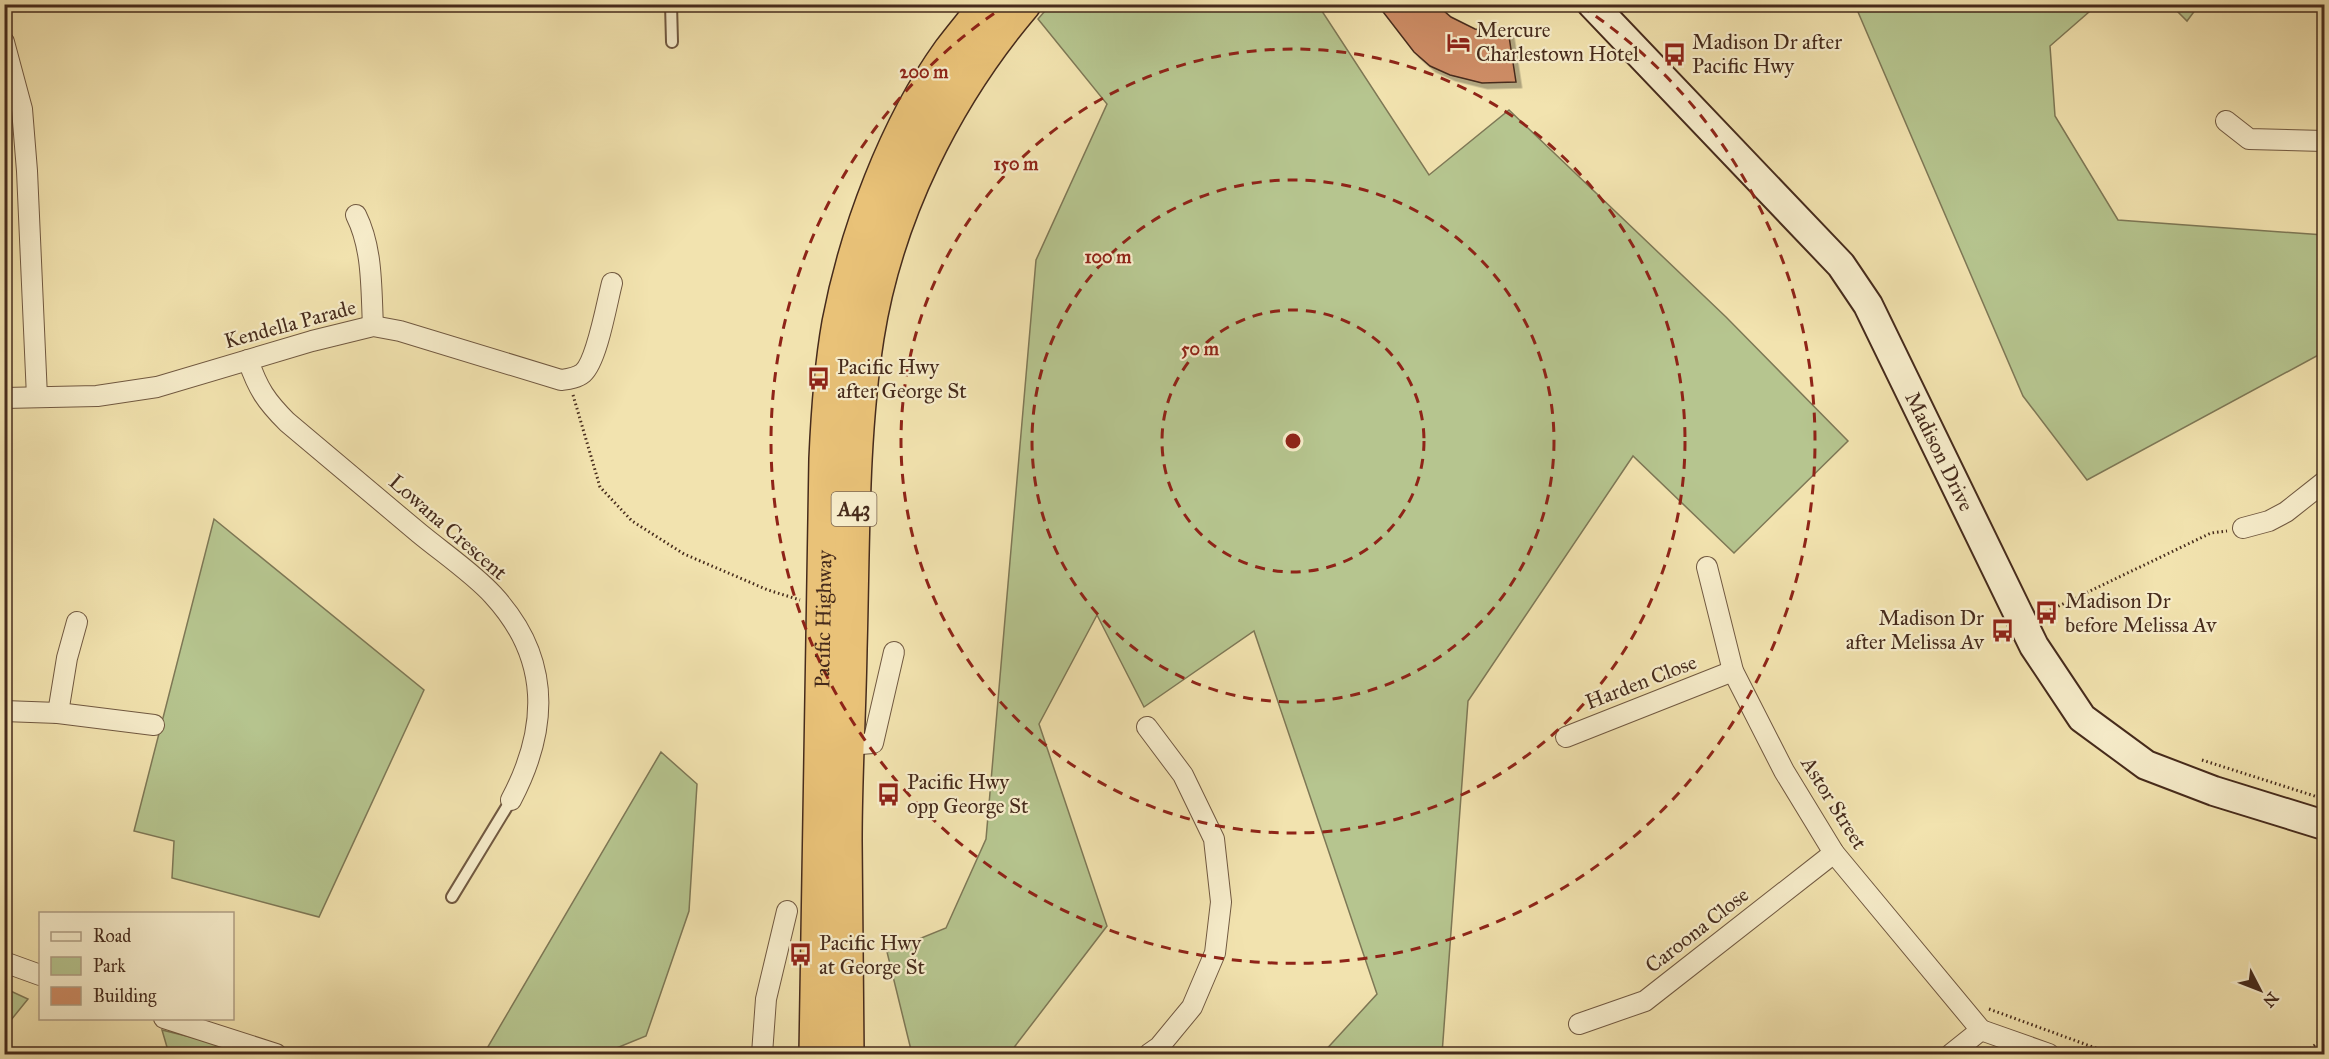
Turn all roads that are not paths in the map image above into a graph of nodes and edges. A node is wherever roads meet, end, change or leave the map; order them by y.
1 (671, 4) edge
2 (987, 4) edge
3 (1024, 4) edge
4 (1592, 4) edge
5 (4, 42) edge
6 (672, 42) dead end
7 (2226, 122) dead end
8 (2325, 141) edge
9 (356, 215) dead end
10 (612, 283) dead end
11 (374, 326) junction
12 (248, 360) junction
13 (37, 397) junction
14 (4, 398) edge
15 (2325, 482) edge
16 (2243, 528) dead end
17 (1707, 567) dead end
18 (77, 622) dead end
19 (894, 651) dead end
20 (1733, 671) junction
21 (4, 711) edge
22 (58, 713) junction
23 (154, 725) dead end
24 (1147, 727) dead end
25 (1566, 737) dead end
26 (848, 745) junction
27 (512, 800) joint
28 (2325, 825) edge
29 (1834, 853) junction
30 (452, 897) dead end
31 (788, 911) dead end
32 (4, 962) edge
33 (39, 975) edge
34 (170, 1020) edge
35 (1579, 1024) dead end
36 (1981, 1030) junction
37 (276, 1054) edge
38 (762, 1054) edge
39 (816, 1054) edge
40 (847, 1054) edge
41 (1149, 1054) edge
42 (1950, 1054) edge
43 (2049, 1054) edge

1 - 6 lane
2 - 39 highway, Pacific Highway / A43
3 - 26 highway, Pacific Highway / A43
4 - 28 main road, Madison Drive
5 - 13 street
7 - 8 street
9 - 11 street
10 - 11 street, Kendella Parade
11 - 12 street, Kendella Parade
12 - 13 street, Kendella Parade
12 - 27 street, Lowana Crescent
13 - 14 street, Kendella Parade
15 - 16 street
17 - 20 street, Astor Street
18 - 22 street
19 - 26 street
20 - 25 street, Harden Close
20 - 29 street, Astor Street
21 - 22 street
22 - 23 street
24 - 41 street
26 - 40 highway, Pacific Highway / A43
27 - 30 lane
29 - 35 street, Caroona Close
29 - 36 street, Astor Street
31 - 38 street
32 - 33 street
34 - 37 street
36 - 42 street
36 - 43 street

